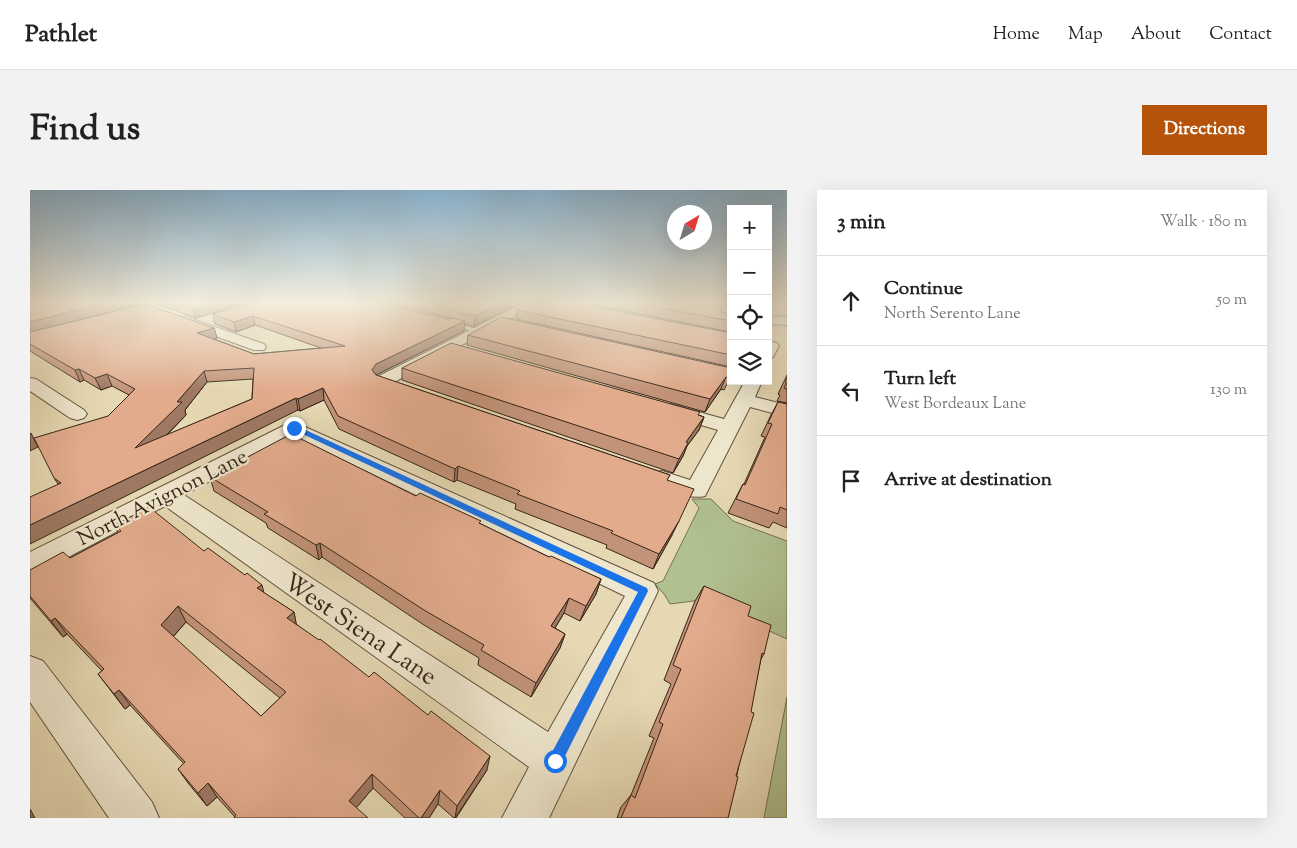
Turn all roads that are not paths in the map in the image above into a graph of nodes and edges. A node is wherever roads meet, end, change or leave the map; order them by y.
1 (218, 332) edge
2 (477, 332) edge
3 (259, 347) dead end
4 (449, 347) junction
5 (467, 352) edge
6 (30, 383) edge
7 (752, 385) edge
8 (411, 391) edge
9 (744, 400) junction
10 (655, 405) edge
11 (787, 411) edge
12 (77, 414) dead end
13 (730, 426) junction
14 (641, 471) edge
15 (166, 494) junction
16 (30, 565) edge
17 (30, 672) edge
18 (555, 761) junction
19 (136, 818) edge
20 (525, 818) edge

1 - 3 street
2 - 4 street
4 - 5 street
4 - 8 street
6 - 12 street
7 - 9 street
9 - 11 street
9 - 13 street
10 - 13 street
13 - 14 street
15 - 16 street, North Avignon Lane
15 - 18 street, West Siena Lane
15 - 18 street, North Avignon Lane
17 - 19 street
18 - 20 street

